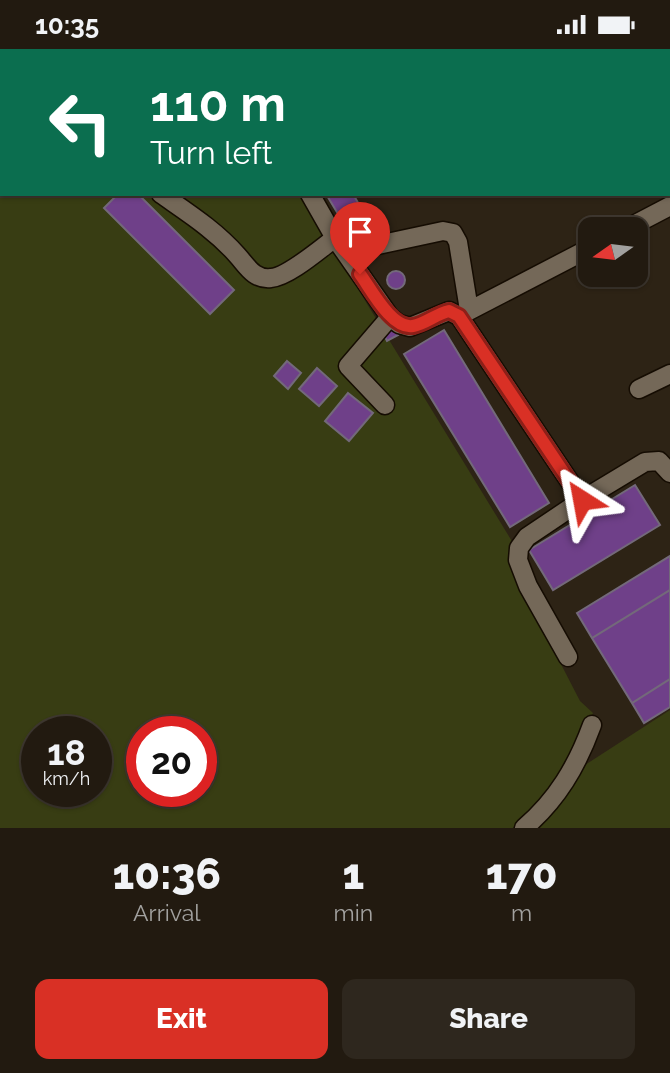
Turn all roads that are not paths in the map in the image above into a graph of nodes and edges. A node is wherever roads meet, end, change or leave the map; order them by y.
1 (164, 196) edge
2 (311, 196) edge
3 (670, 207) edge
4 (648, 218) edge
5 (340, 245) junction
6 (578, 254) edge
7 (464, 313) junction
8 (390, 317) junction
9 (670, 374) edge
10 (639, 389) dead end
11 (385, 405) dead end
12 (670, 473) edge
13 (582, 500) junction
14 (568, 657) dead end
15 (592, 725) dead end
16 (524, 828) edge

1 - 5 lane
2 - 5 lane
3 - 4 lane
5 - 7 lane
5 - 8 lane
6 - 7 lane
7 - 8 lane
7 - 13 lane
8 - 11 lane
9 - 10 lane
12 - 13 lane
13 - 14 lane
15 - 16 lane

